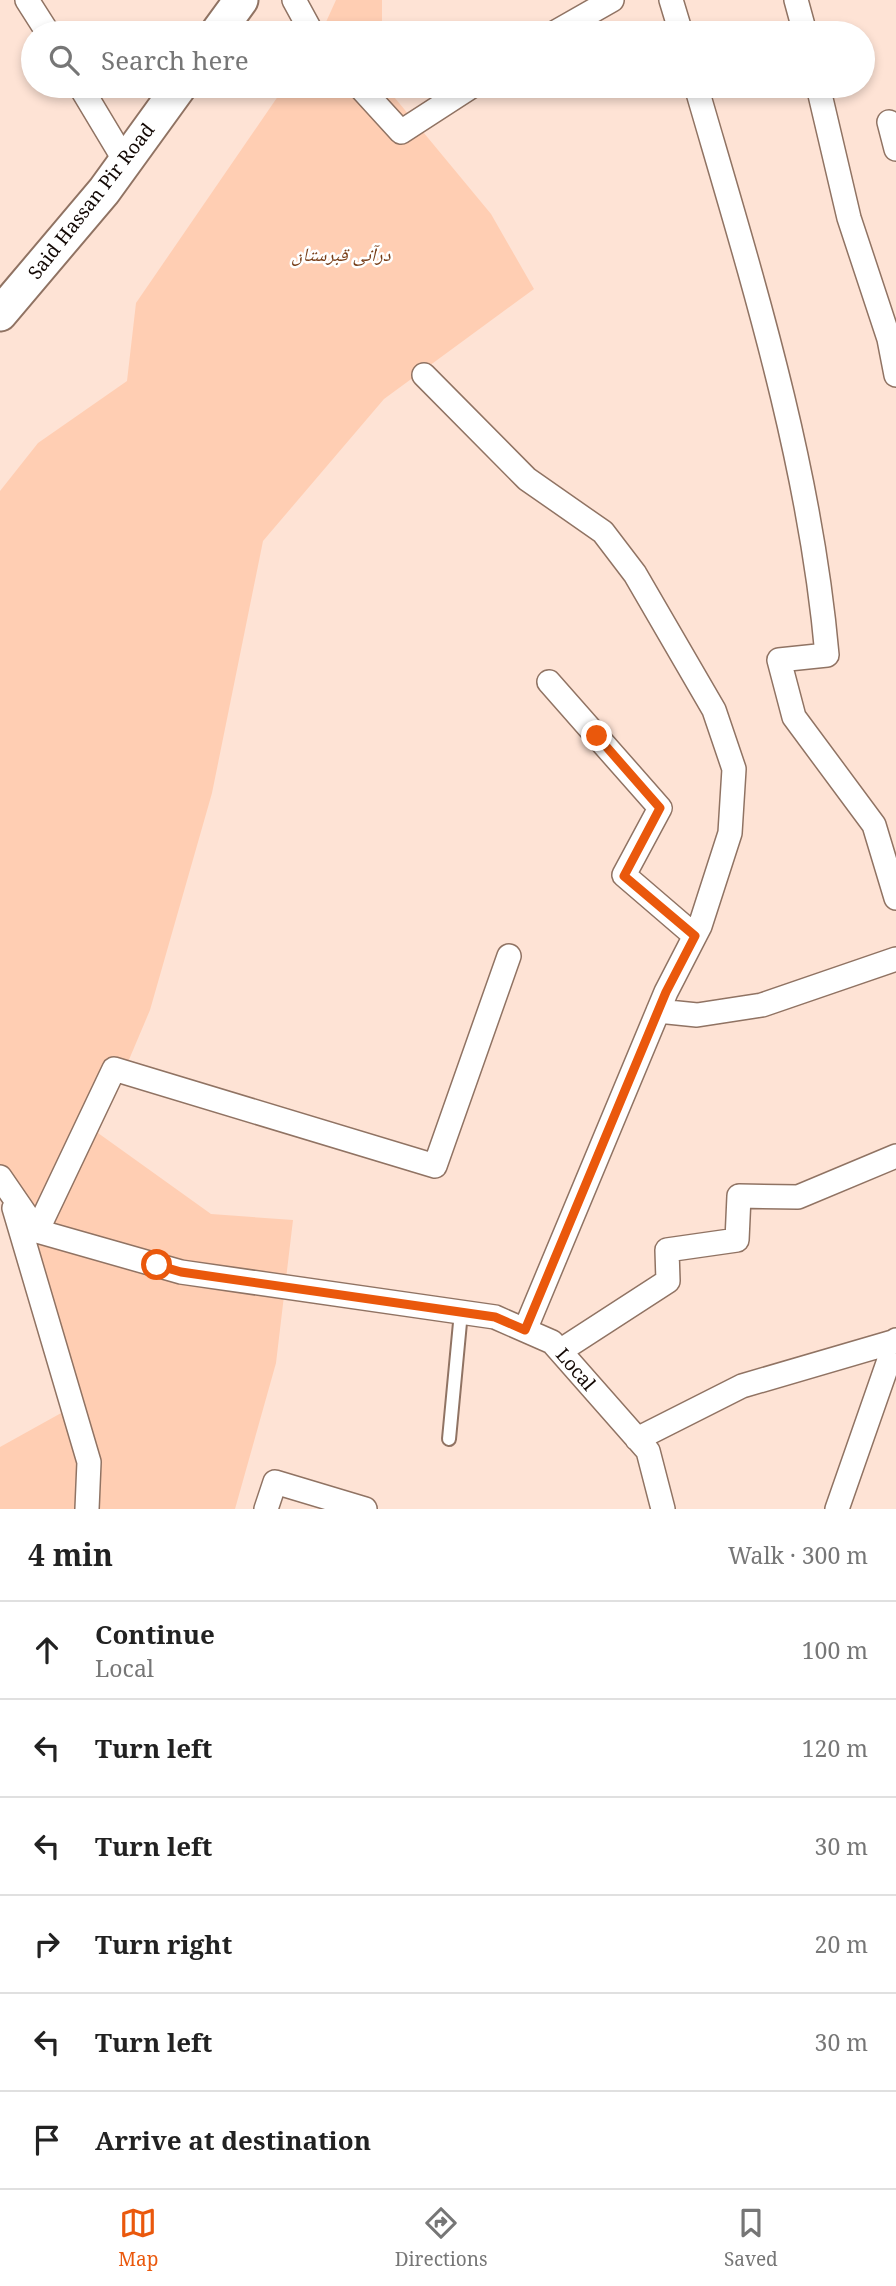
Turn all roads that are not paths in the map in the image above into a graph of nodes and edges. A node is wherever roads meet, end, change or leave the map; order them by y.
1 (27, 0) edge
2 (241, 0) edge
3 (294, 0) edge
4 (612, 0) edge
5 (671, 0) edge
6 (796, 0) edge
7 (40, 21) edge
8 (226, 21) edge
9 (305, 21) edge
10 (575, 21) edge
11 (677, 21) edge
12 (802, 21) edge
13 (87, 98) edge
14 (171, 98) edge
15 (370, 98) edge
16 (453, 98) edge
17 (699, 98) edge
18 (821, 98) edge
19 (889, 122) dead end
20 (896, 149) edge
21 (125, 161) junction
22 (0, 314) edge
23 (893, 338) edge
24 (424, 375) dead end
25 (896, 375) edge
26 (549, 682) dead end
27 (896, 898) edge
28 (695, 936) junction
29 (509, 956) dead end
30 (896, 959) edge
31 (658, 1011) junction
32 (896, 1156) edge
33 (5, 1186) edge
34 (37, 1231) junction
35 (461, 1312) junction
36 (525, 1330) junction
37 (896, 1340) edge
38 (560, 1351) junction
39 (891, 1369) edge
40 (449, 1439) dead end
41 (637, 1439) junction
42 (87, 1509) edge
43 (266, 1509) edge
44 (365, 1509) edge
45 (663, 1509) edge
46 (837, 1509) edge

1 - 7 street
2 - 8 street
3 - 9 street
4 - 10 street
5 - 11 street
6 - 12 street
13 - 21 street
14 - 21 street, Said Hassan Pir Road
15 - 16 street
17 - 27 street
18 - 23 street
19 - 20 street
21 - 22 street, Said Hassan Pir Road
23 - 25 street
24 - 28 street
26 - 28 street
28 - 31 street
29 - 34 street
30 - 31 street
31 - 36 street
32 - 38 street
33 - 34 street
33 - 42 street
34 - 35 street, Local
35 - 36 street, Local
35 - 40 lane
36 - 38 street, Local
37 - 39 street
37 - 41 street
38 - 41 street, Local
39 - 46 street
41 - 45 street, Local
43 - 44 street

